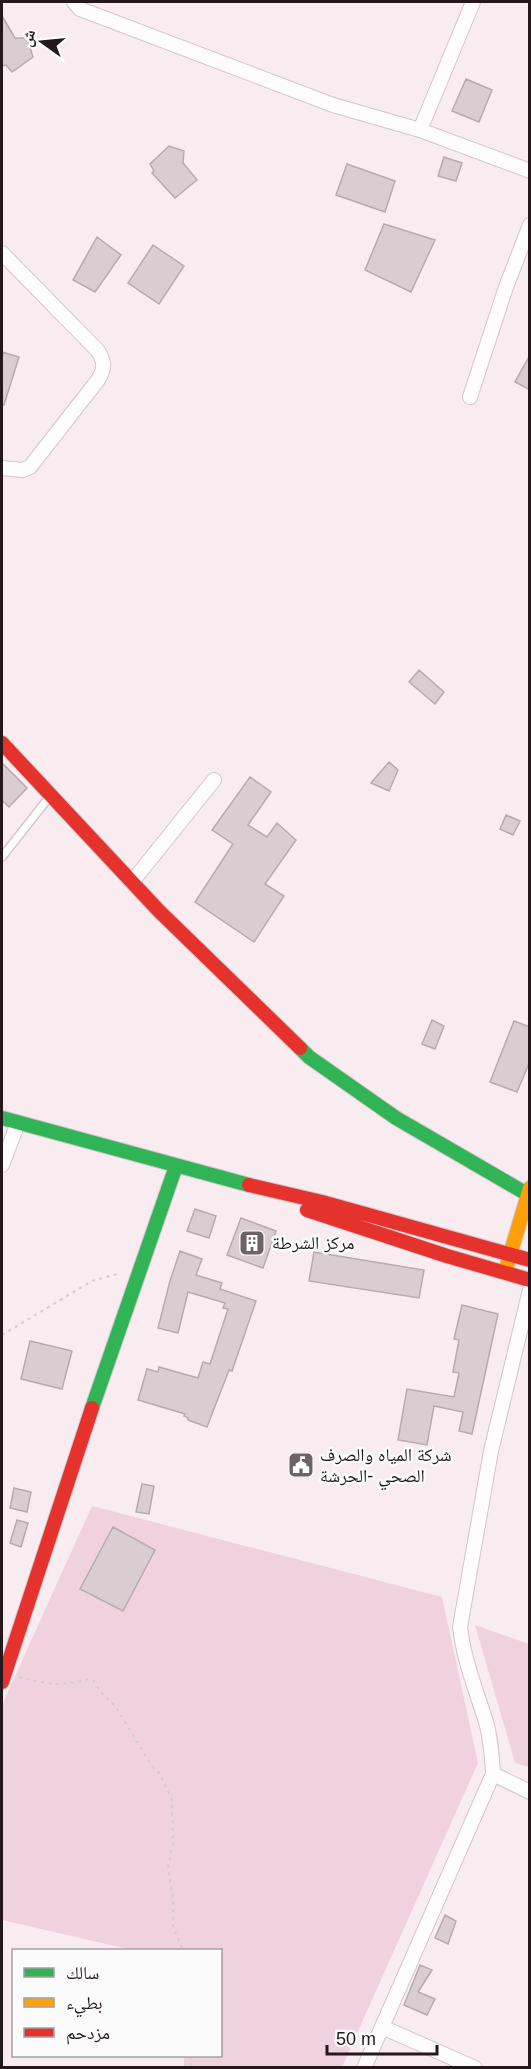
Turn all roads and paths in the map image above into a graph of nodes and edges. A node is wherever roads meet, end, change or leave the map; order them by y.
1 (74, 2) edge
2 (473, 2) edge
3 (420, 130) junction
4 (530, 171) edge
5 (530, 225) edge
6 (2, 253) edge
7 (470, 397) dead end
8 (2, 468) edge
9 (2, 743) edge
10 (214, 780) dead end
11 (52, 794) junction
12 (2, 856) edge
13 (132, 882) junction
14 (2, 1119) edge
15 (18, 1123) junction
16 (2, 1165) edge
17 (176, 1166) junction
18 (207, 1174) junction
19 (528, 1191) edge
20 (509, 1256) junction
21 (530, 1260) edge
22 (505, 1273) junction
23 (138, 1274) junction
24 (530, 1280) edge
25 (530, 1290) edge
26 (2, 1335) edge
27 (3, 1676) edge
28 (493, 1774) junction
29 (530, 1792) edge
30 (183, 1949) edge
31 (382, 2027) junction
32 (364, 2067) edge
33 (475, 2067) edge

1 - 3 street
2 - 3 street
3 - 4 street
5 - 7 street
6 - 8 street
9 - 11 street
10 - 13 street
11 - 12 lane
11 - 13 street
13 - 19 street
14 - 15 street
15 - 16 street
15 - 17 street
17 - 18 street
17 - 23 street
18 - 20 street
18 - 22 street
19 - 20 street
20 - 21 street
20 - 22 street
22 - 24 street
23 - 26 path
23 - 27 street
25 - 28 street
27 - 30 path
28 - 29 street
28 - 31 street
31 - 32 street
31 - 33 street

